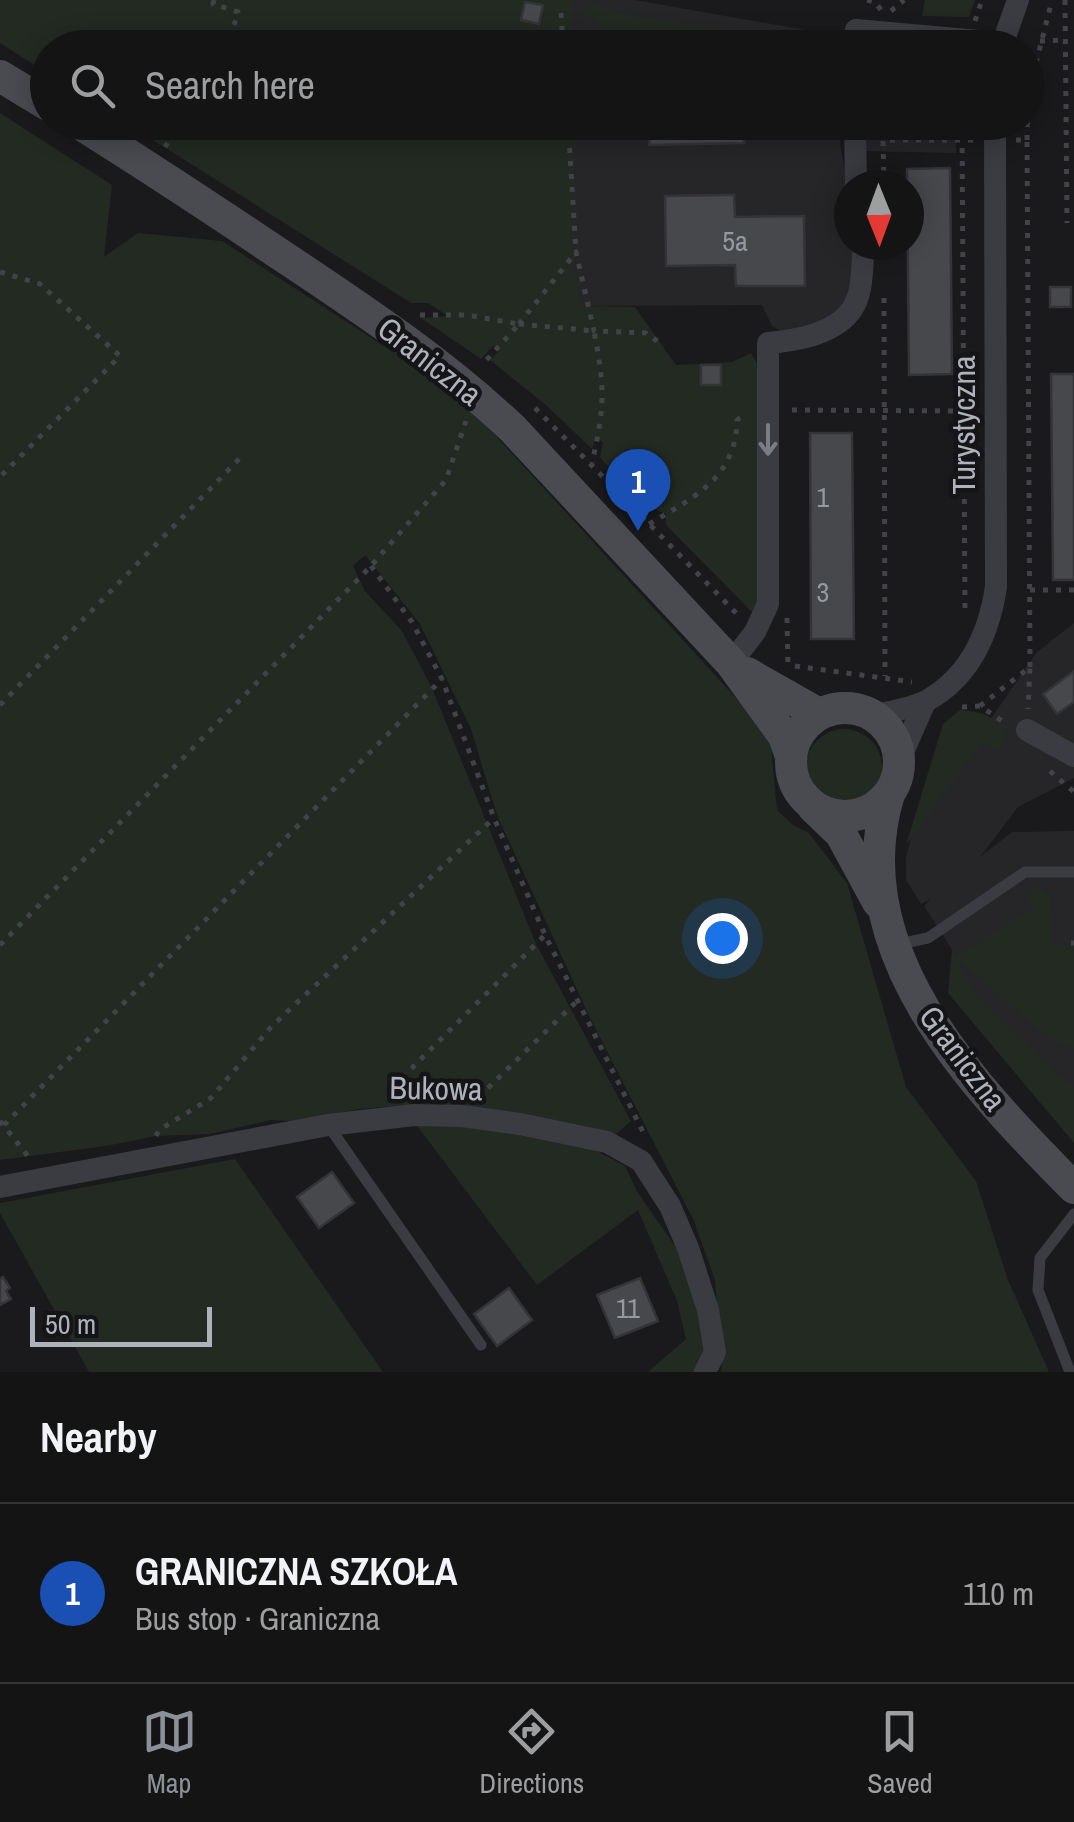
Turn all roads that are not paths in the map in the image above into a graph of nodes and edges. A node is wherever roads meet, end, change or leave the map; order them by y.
1 (1018, 0) edge
2 (1007, 30) edge
3 (0, 76) edge
4 (30, 94) edge
5 (106, 140) edge
6 (855, 140) edge
7 (995, 140) edge
8 (856, 170) edge
9 (863, 260) edge
10 (730, 663) junction
11 (919, 692) junction
12 (820, 714) junction
13 (873, 716) junction
14 (1027, 730) road end
15 (1074, 756) edge
16 (791, 757) junction
17 (899, 760) junction
18 (888, 794) junction
19 (810, 804) junction
20 (1074, 872) edge
21 (882, 909) junction
22 (895, 944) junction
23 (328, 1126) junction
24 (0, 1187) edge
25 (1074, 1188) edge
26 (1074, 1214) edge
27 (481, 1345) dead end
28 (705, 1372) edge
29 (1070, 1372) edge

1 - 2 street
3 - 4 street
5 - 10 street, Graniczna
6 - 8 street
7 - 11 street, Turystyczna
9 -> 10 street
10 - 12 street, Graniczna
10 - 16 street, Graniczna
11 - 13 street, Turystyczna
11 - 17 street, Turystyczna
12 - 13 street
12 - 16 street
13 - 17 street
14 - 15 street
16 - 19 street
17 - 18 street
18 - 19 street
18 - 21 street, Graniczna
19 - 21 street, Graniczna
20 - 22 lane
21 - 22 street, Graniczna
22 - 25 street, Graniczna
23 - 24 street, Bukowa
23 - 27 lane
23 - 28 street, Bukowa
26 - 29 lane

